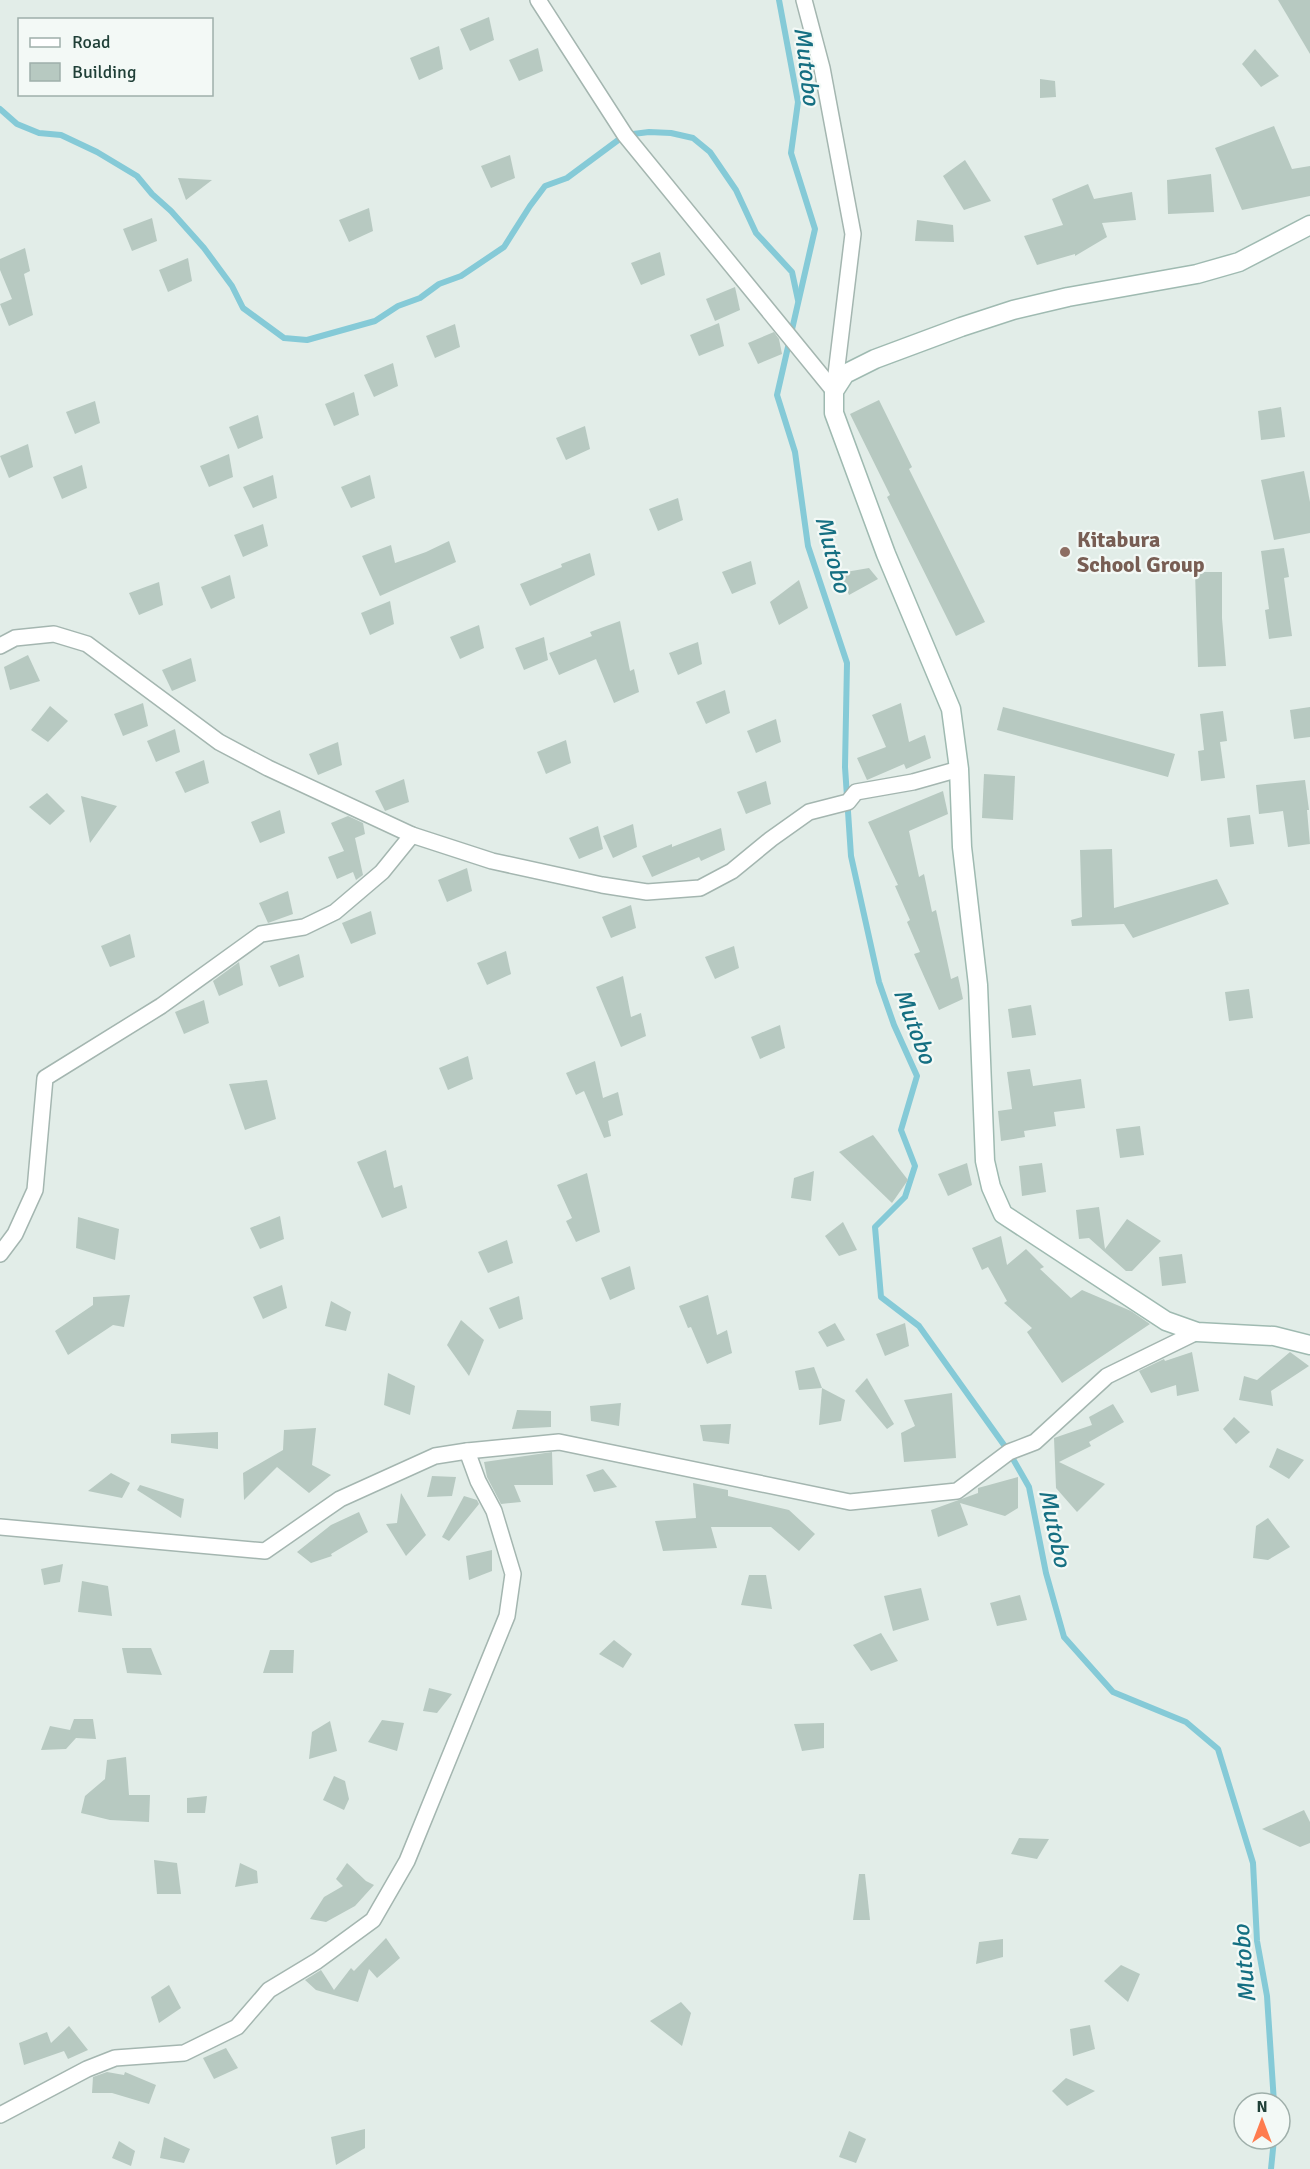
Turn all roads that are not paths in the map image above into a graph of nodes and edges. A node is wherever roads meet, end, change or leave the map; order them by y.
1 (538, 0) edge
2 (804, 0) edge
3 (1310, 225) edge
4 (834, 391) junction
5 (0, 646) edge
6 (959, 769) junction
7 (412, 835) junction
8 (0, 1254) edge
9 (1197, 1332) junction
10 (1310, 1345) edge
11 (467, 1451) junction
12 (0, 1527) edge
13 (0, 2115) edge

1 - 4 street
2 - 4 street
3 - 4 main road
4 - 6 main road
5 - 7 street
6 - 7 street
6 - 9 main road
7 - 8 street
9 - 10 main road
9 - 11 street
11 - 12 street
11 - 13 street

